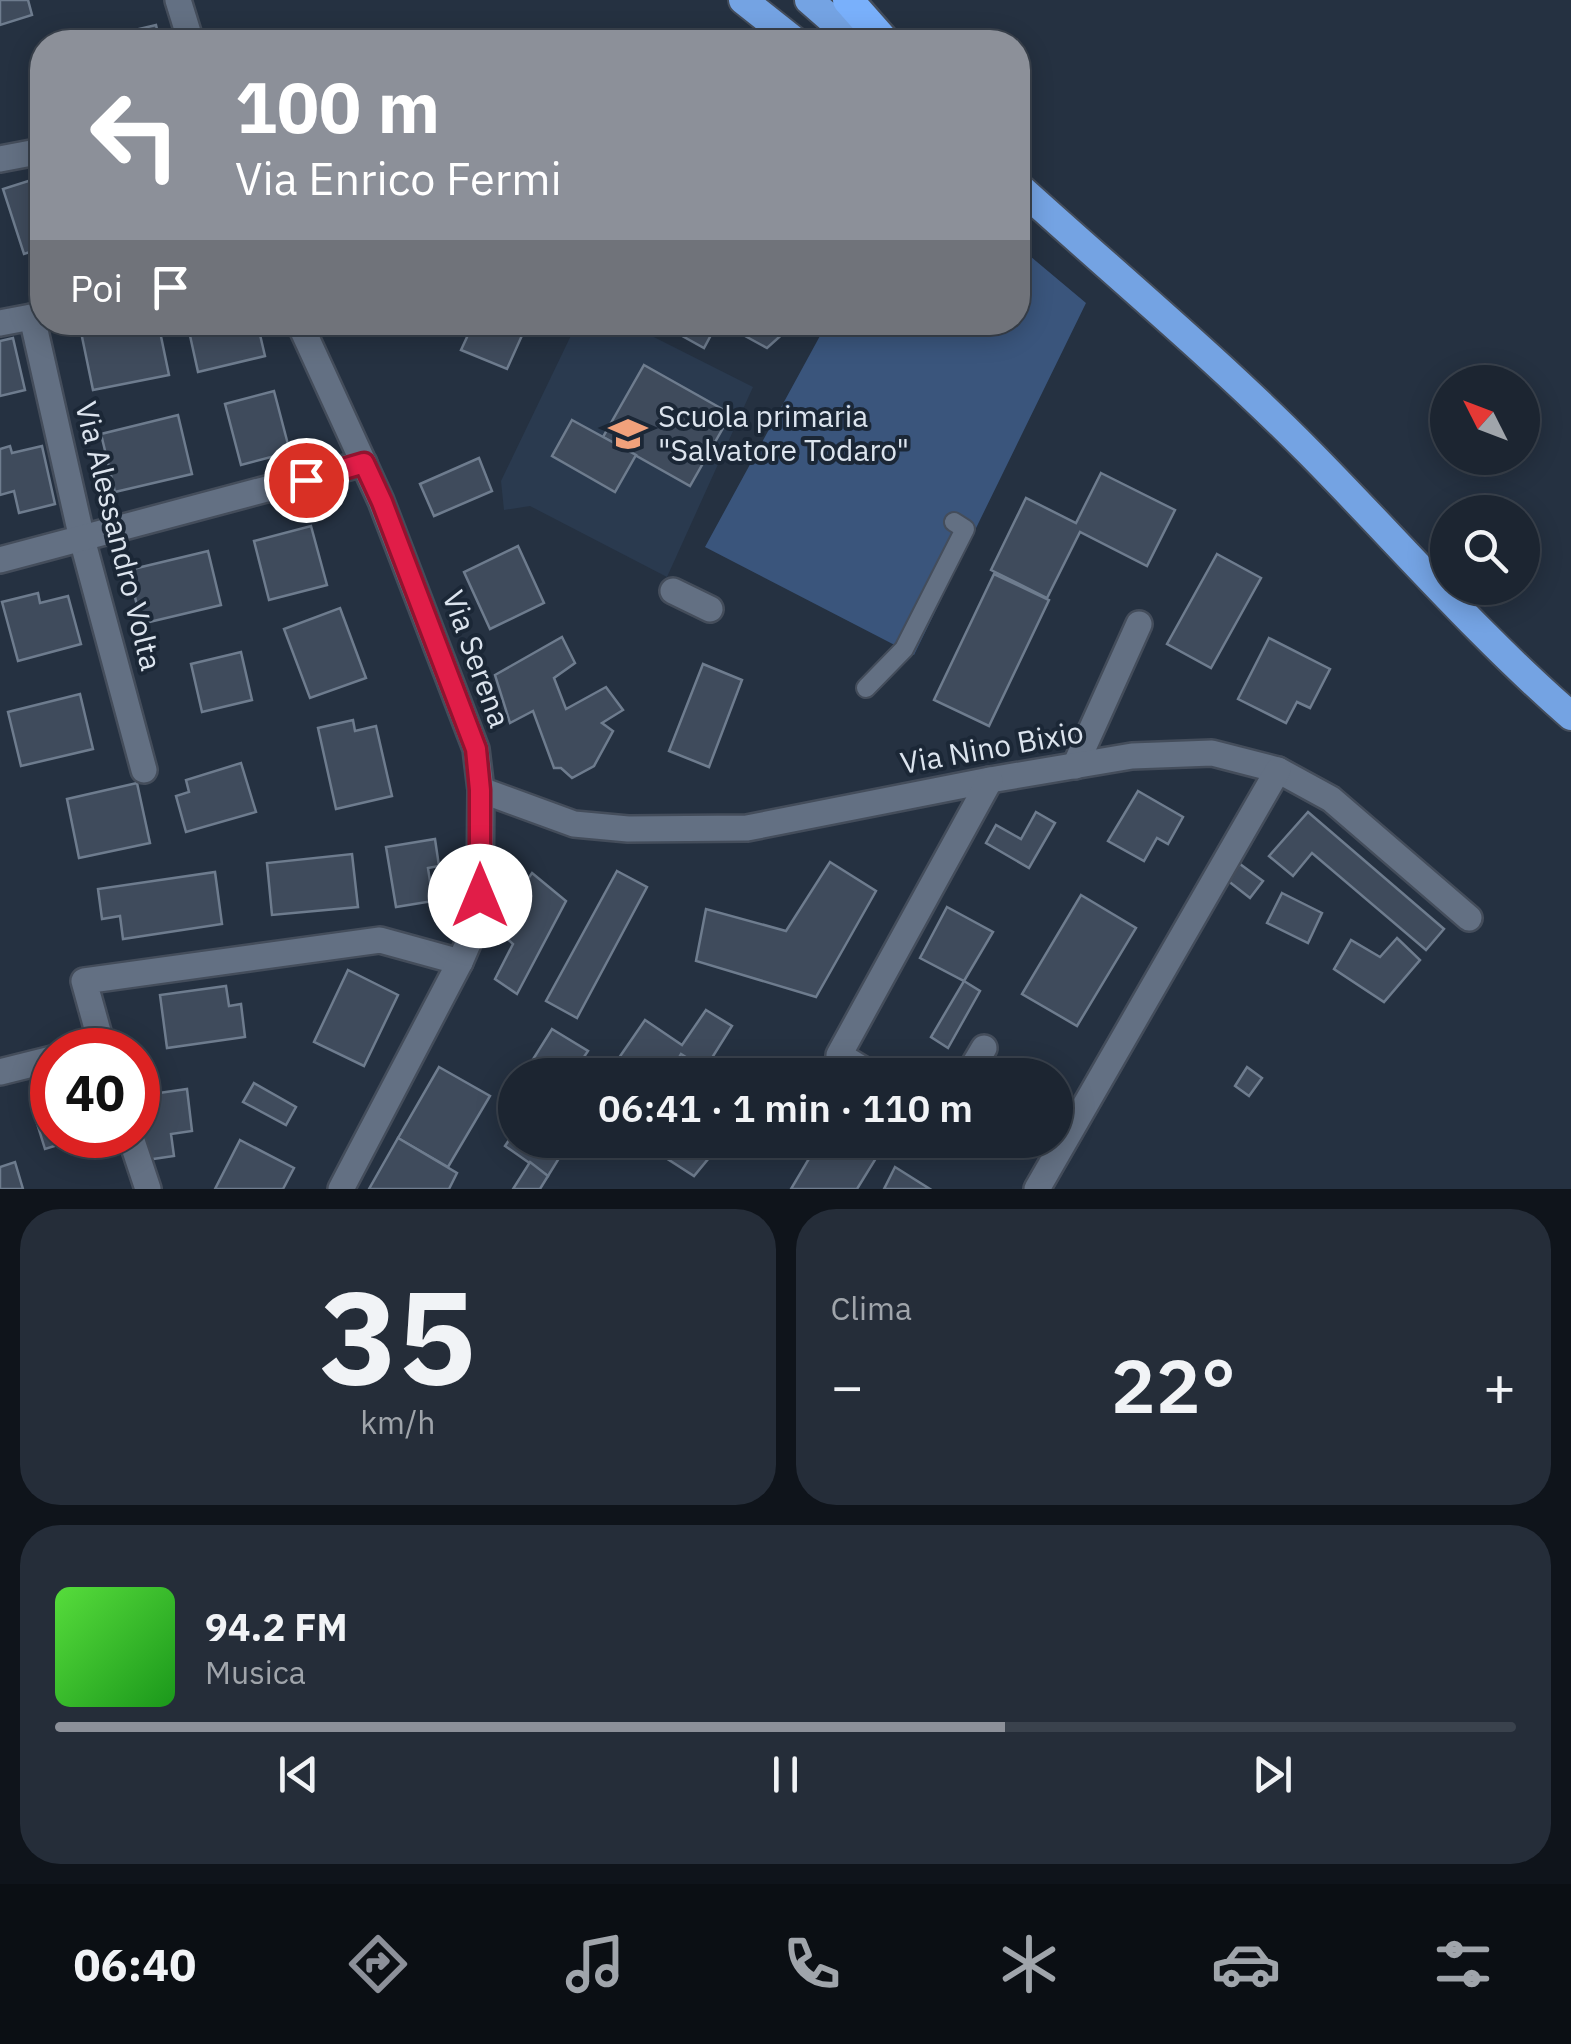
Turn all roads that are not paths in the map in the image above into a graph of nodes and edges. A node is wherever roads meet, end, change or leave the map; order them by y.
1 (178, 0) edge
2 (744, 0) edge
3 (809, 0) edge
4 (827, 0) edge
5 (848, 0) edge
6 (187, 30) edge
7 (781, 30) edge
8 (843, 30) edge
9 (856, 30) edge
10 (874, 30) edge
11 (30, 153) edge
12 (0, 159) edge
13 (1030, 197) edge
14 (2, 316) edge
15 (30, 316) edge
16 (41, 335) edge
17 (305, 335) edge
18 (364, 463) junction
19 (954, 522) dead end
20 (82, 538) junction
21 (0, 560) edge
22 (674, 591) dead end
23 (710, 609) dead end
24 (1140, 624) dead end
25 (866, 688) dead end
26 (1571, 716) edge
27 (1075, 766) junction
28 (144, 770) dead end
29 (1278, 770) junction
30 (990, 780) junction
31 (480, 790) junction
32 (1469, 918) dead end
33 (460, 962) junction
34 (93, 1028) edge
35 (984, 1048) dead end
36 (844, 1058) edge
37 (978, 1058) edge
38 (30, 1064) edge
39 (0, 1072) edge
40 (138, 1158) edge
41 (148, 1189) edge
42 (341, 1189) edge
43 (1037, 1189) edge

1 - 6 street
2 - 7 highway
3 - 8 highway
4 - 9 highway
5 - 10 highway
11 - 12 street
13 - 26 highway
14 - 15 street
16 - 20 street, Via Alessandro Volta
17 - 18 street, Via Serena
18 - 20 street
18 - 31 street, Via Serena
19 - 25 lane
20 - 21 street
20 - 28 street, Via Alessandro Volta
22 - 23 street
24 - 27 street
27 - 29 street, Via Nino Bixio
27 - 30 street, Via Nino Bixio
29 - 32 street, Via Nino Bixio
29 - 43 street
30 - 31 street, Via Nino Bixio
30 - 36 street
31 - 33 street, Via Serena
33 - 34 street
33 - 42 street, Via Serena
35 - 37 street
38 - 39 street
40 - 41 street

